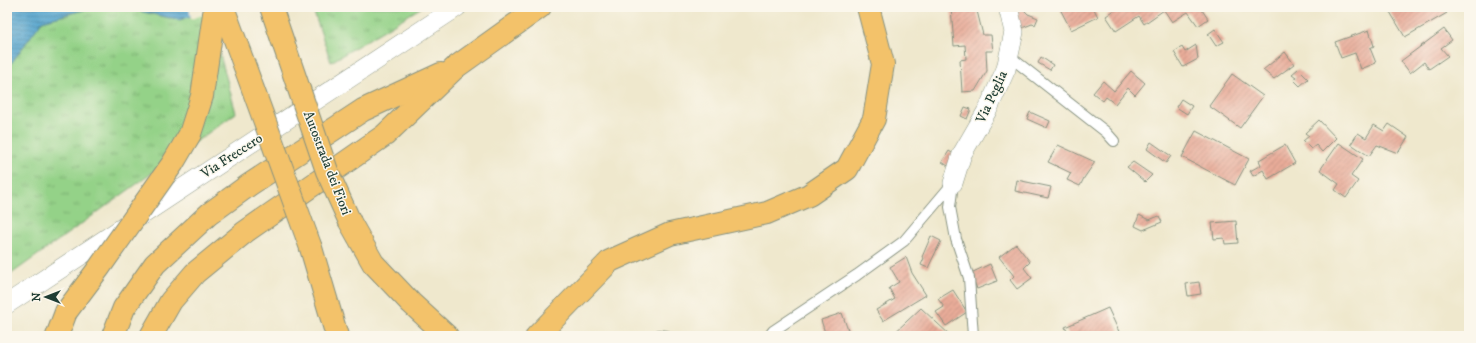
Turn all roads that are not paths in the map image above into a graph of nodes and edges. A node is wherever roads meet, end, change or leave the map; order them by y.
1 (215, 7) edge
2 (223, 7) edge
3 (271, 7) edge
4 (457, 7) edge
5 (540, 7) edge
6 (868, 7) edge
7 (1008, 7) edge
8 (1009, 56) junction
9 (456, 67) junction
10 (1114, 141) dead end
11 (953, 182) junction
12 (7, 304) edge
13 (57, 336) edge
14 (113, 336) edge
15 (151, 336) edge
16 (337, 336) edge
17 (447, 336) edge
18 (537, 336) edge
19 (657, 336) edge
20 (667, 336) edge
21 (769, 336) edge
22 (973, 336) edge

1 - 13 highway, bridge
2 - 16 highway, bridge
3 - 17 highway, Autostrada dei Fiori, bridge
4 - 12 street, Via Freccero
5 - 9 highway
6 - 18 highway
7 - 8 street, Via Peglia
8 - 10 lane
8 - 11 street, Via Peglia
9 - 14 highway
9 - 15 highway
11 - 21 lane
11 - 22 lane
19 - 20 lane

